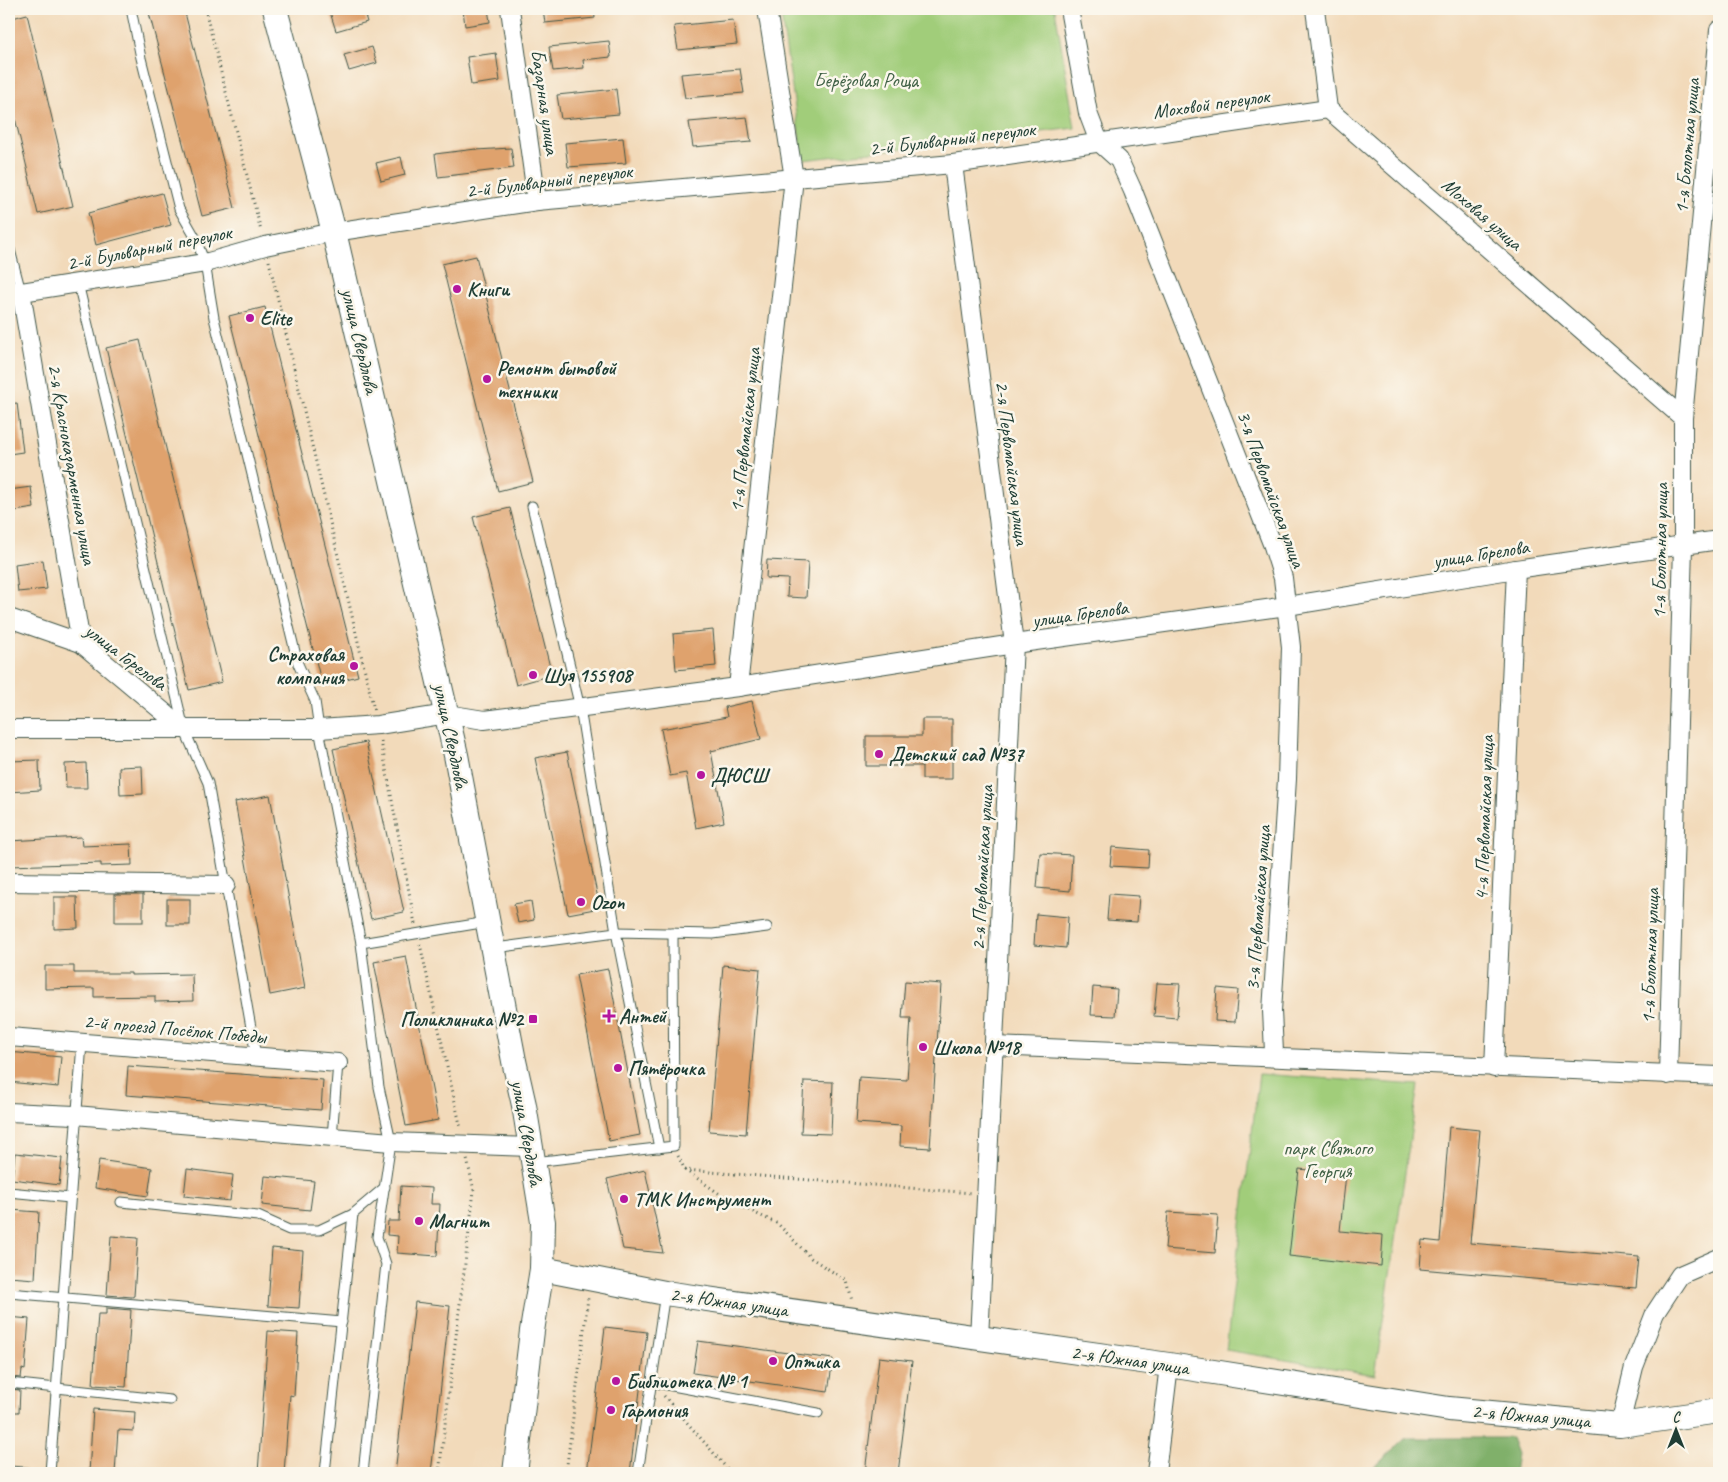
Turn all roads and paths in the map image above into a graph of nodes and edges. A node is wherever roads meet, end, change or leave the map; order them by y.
1 (130, 9) edge
2 (275, 9) edge
3 (510, 9) edge
4 (768, 9) edge
5 (1069, 9) edge
6 (1315, 9) edge
7 (1719, 30) edge
8 (1328, 109) junction
9 (1099, 142) junction
10 (1714, 149) edge
11 (953, 164) junction
12 (794, 178) junction
13 (537, 201) junction
14 (334, 232) junction
15 (9, 246) edge
16 (205, 262) junction
17 (78, 283) junction
18 (15, 293) edge
19 (1683, 418) junction
20 (532, 506) dead end
21 (1719, 540) edge
22 (1683, 546) junction
23 (1516, 569) junction
24 (1287, 606) junction
25 (9, 618) edge
26 (81, 643) junction
27 (1014, 644) junction
28 (738, 688) junction
29 (580, 708) junction
30 (447, 714) junction
31 (9, 729) edge
32 (184, 730) junction
33 (319, 730) junction
34 (9, 882) edge
35 (226, 885) junction
36 (487, 922) junction
37 (766, 927) dead end
38 (616, 932) junction
39 (674, 933) junction
40 (361, 943) junction
41 (492, 949) junction
42 (9, 1037) edge
43 (82, 1043) junction
44 (994, 1046) junction
45 (256, 1056) junction
46 (1272, 1057) junction
47 (338, 1063) joint
48 (1494, 1068) junction
49 (1668, 1075) junction
50 (1719, 1076) edge
51 (9, 1112) edge
52 (76, 1115) junction
53 (332, 1137) junction
54 (391, 1142) junction
55 (674, 1146) junction
56 (659, 1148) junction
57 (532, 1155) junction
58 (684, 1170) junction
59 (385, 1187) junction
60 (9, 1192) edge
61 (987, 1194) junction
62 (70, 1198) junction
63 (121, 1202) dead end
64 (354, 1214) junction
65 (1719, 1258) edge
66 (542, 1270) junction
67 (590, 1280) junction
68 (9, 1293) edge
69 (665, 1293) junction
70 (857, 1321) junction
71 (342, 1322) junction
72 (979, 1338) junction
73 (1169, 1366) junction
74 (651, 1382) junction
75 (9, 1383) edge
76 (56, 1387) junction
77 (170, 1400) dead end
78 (1719, 1411) edge
79 (818, 1413) dead end
80 (1620, 1425) junction
81 (9, 1471) edge
82 (37, 1473) edge
83 (50, 1473) edge
84 (325, 1473) edge
85 (362, 1473) edge
86 (515, 1473) edge
87 (566, 1473) edge
88 (638, 1473) edge
89 (731, 1473) edge
90 (1156, 1473) edge

1 - 16 lane
2 - 14 main road, улица Свердлова
3 - 13 street, Базарная улица
4 - 12 street, 1-я Первомайская улица
5 - 9 street
6 - 8 street
7 - 10 street, 1-я Болотная улица
8 - 9 street, Моховой переулок
8 - 19 street, Моховая улица
9 - 11 street, 2-й Бульварный переулок
9 - 24 street, 3-я Первомайская улица
10 - 19 street, 1-я Болотная улица
11 - 12 street, 2-й Бульварный переулок
11 - 27 street, 2-я Первомайская улица
12 - 13 street, 2-й Бульварный переулок
12 - 28 street, 1-я Первомайская улица
13 - 14 street, 2-й Бульварный переулок
14 - 16 street, 2-й Бульварный переулок
14 - 30 main road, улица Свердлова
15 - 18 lane
16 - 17 street, 2-й Бульварный переулок
16 - 33 lane
17 - 18 street, 2-й Бульварный переулок
17 - 32 lane
18 - 26 street, 2-я Красноказарменная улица
19 - 22 street, 1-я Болотная улица
20 - 29 lane
21 - 22 street, улица Горелова
22 - 23 street, улица Горелова
22 - 49 street, 1-я Болотная улица
23 - 24 street, улица Горелова
23 - 48 street, 4-я Первомайская улица
24 - 27 street, улица Горелова
24 - 46 street, 3-я Первомайская улица
25 - 26 street, улица Горелова
26 - 32 street, улица Горелова
27 - 28 street, улица Горелова
27 - 44 street, 2-я Первомайская улица
28 - 29 street, улица Горелова
29 - 30 street, улица Горелова
29 - 38 lane
30 - 33 street, улица Горелова
30 - 36 main road, улица Свердлова
31 - 32 street, улица Горелова
32 - 33 street, улица Горелова
32 - 35 lane
33 - 40 lane
34 - 35 street
35 - 45 lane
36 - 40 lane
36 - 41 main road, улица Свердлова
37 - 39 lane
38 - 39 lane
38 - 41 lane
38 - 56 lane
39 - 55 lane
40 - 54 lane
41 - 57 main road, улица Свердлова
42 - 43 street, 2-й проезд Посёлок Победы
43 - 45 street, 2-й проезд Посёлок Победы
43 - 52 lane
44 - 46 street
44 - 61 street, 2-я Первомайская улица
45 - 47 street, 2-й проезд Посёлок Победы
46 - 48 street
47 - 53 lane
48 - 49 street
49 - 50 street
51 - 52 street
52 - 53 street
52 - 62 lane
53 - 54 street
54 - 57 street
54 - 59 lane
55 - 56 lane
55 - 58 path
56 - 57 lane
57 - 66 main road, улица Свердлова
58 - 61 path
58 - 70 path
59 - 64 lane
59 - 85 lane
60 - 62 lane
61 - 72 street, 2-я Первомайская улица
62 - 76 lane
63 - 64 lane
64 - 71 lane
65 - 80 street
66 - 67 main road, 2-я Южная улица
66 - 86 main road, улица Свердлова
67 - 69 main road, 2-я Южная улица
67 - 87 path
68 - 71 lane
69 - 70 main road, 2-я Южная улица
69 - 74 lane
70 - 72 main road, 2-я Южная улица
71 - 84 lane
72 - 73 main road, 2-я Южная улица
73 - 80 main road, 2-я Южная улица
73 - 90 street
74 - 79 lane
74 - 88 lane
74 - 89 path
75 - 76 lane
76 - 77 lane
76 - 83 lane
78 - 80 main road, 2-я Южная улица
81 - 82 lane

